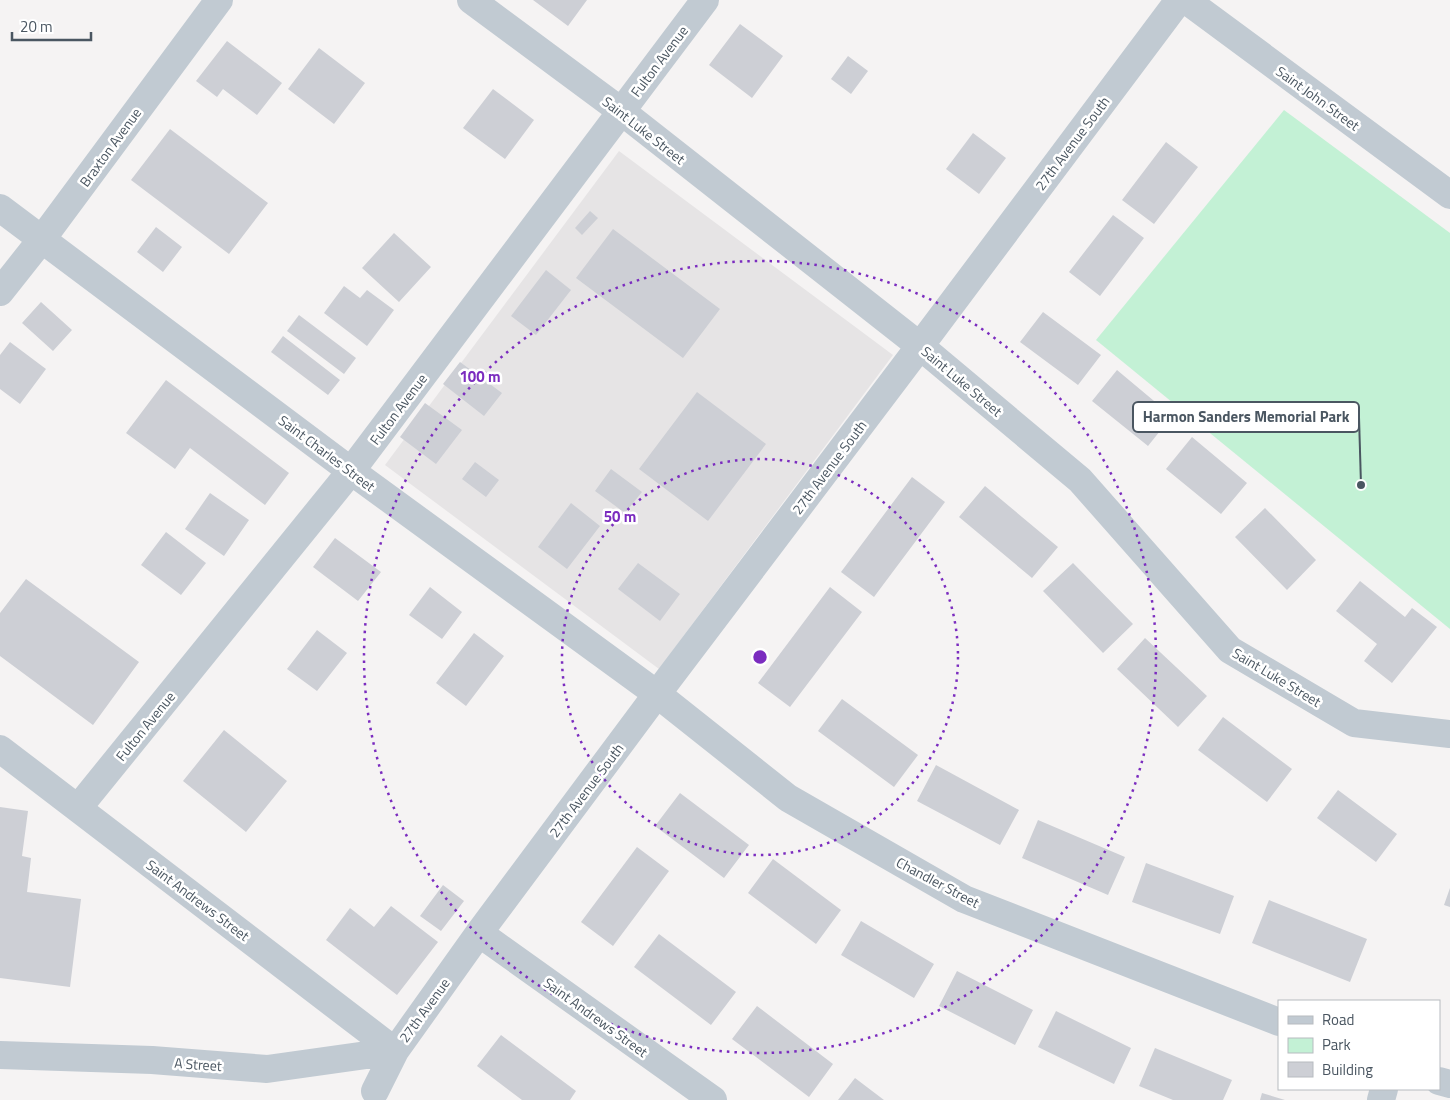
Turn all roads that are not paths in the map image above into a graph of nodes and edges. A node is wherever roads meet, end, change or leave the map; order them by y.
1 (219, 0) edge
2 (471, 0) edge
3 (704, 0) edge
4 (1179, 0) edge
5 (1186, 0) edge
6 (621, 111) junction
7 (1450, 195) edge
8 (0, 208) edge
9 (42, 239) junction
10 (0, 292) edge
11 (920, 346) junction
12 (351, 471) junction
13 (657, 694) junction
14 (1450, 734) edge
15 (0, 749) edge
16 (78, 808) junction
17 (479, 933) junction
18 (1278, 1022) edge
19 (395, 1051) junction
20 (0, 1055) edge
21 (375, 1091) dead end
22 (713, 1100) edge

1 - 9 street, Braxton Avenue
2 - 6 street, Saint Luke Street
3 - 6 street, Fulton Avenue
4 - 11 street, 27th Avenue South
5 - 7 street, Saint John Street
6 - 11 street, Saint Luke Street
6 - 12 street, Fulton Avenue
8 - 9 street, Saint Charles Street
9 - 10 street, Braxton Avenue
9 - 12 street, Saint Charles Street
11 - 13 street, 27th Avenue South
11 - 14 street, Saint Luke Street
12 - 13 street, Saint Charles Street
12 - 16 street, Fulton Avenue
13 - 17 street, 27th Avenue South
13 - 18 street, Chandler Street
15 - 16 street, Saint Andrews Street
16 - 19 street, Saint Andrews Street
17 - 19 street, 27th Avenue
17 - 22 street, Saint Andrews Street
19 - 20 street, A Street
19 - 21 street, 27th Avenue

